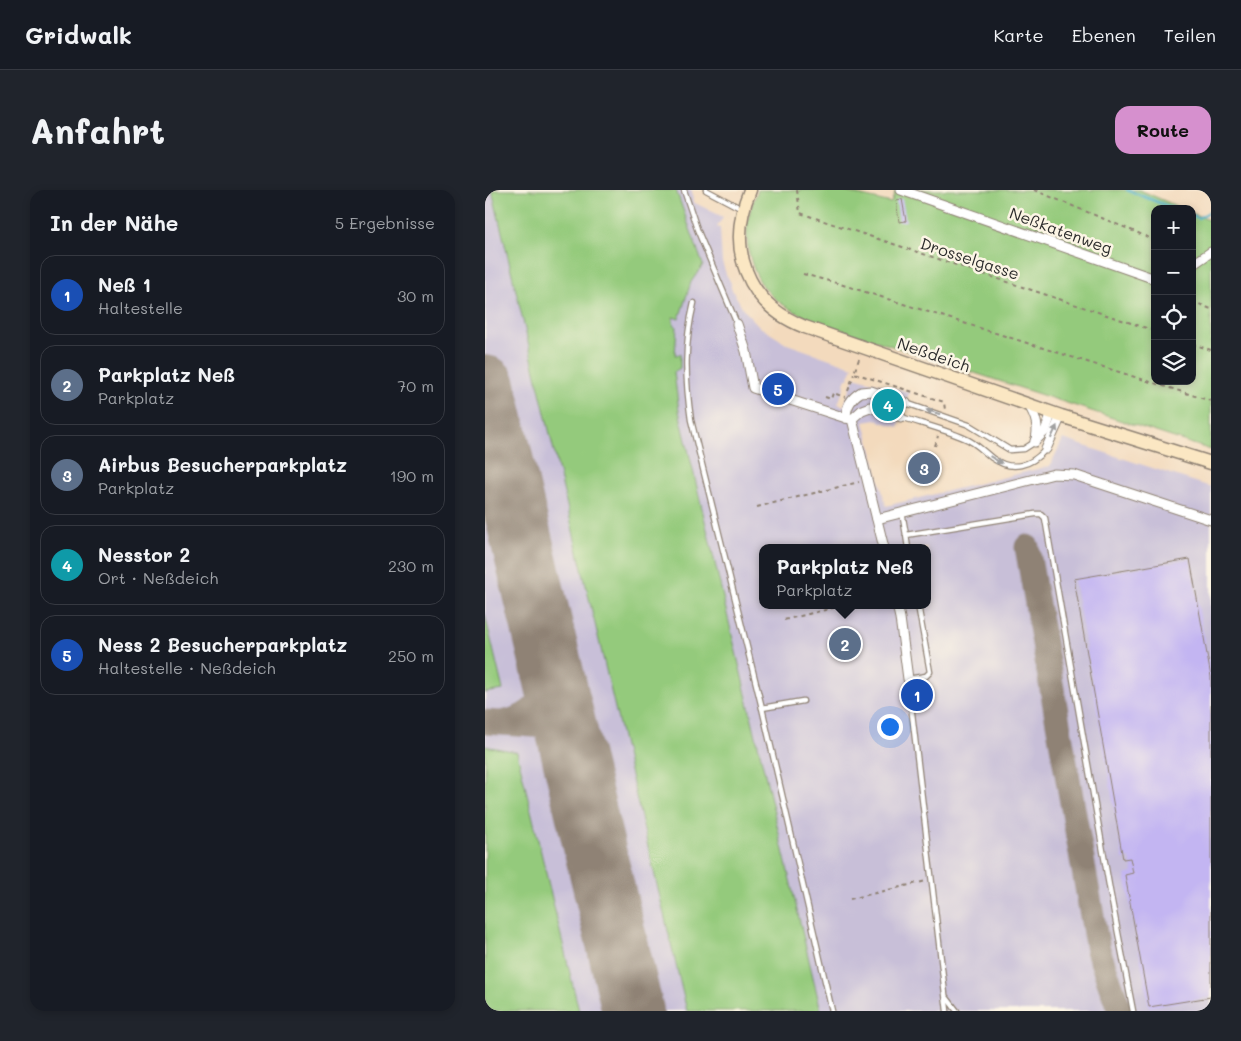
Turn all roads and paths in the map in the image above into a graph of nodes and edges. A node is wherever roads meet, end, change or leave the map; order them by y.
1 (684, 190) edge
2 (707, 190) edge
3 (750, 190) edge
4 (797, 190) edge
5 (901, 190) edge
6 (1034, 190) edge
7 (743, 210) junction
8 (1151, 238) edge
9 (1211, 252) edge
10 (1196, 262) edge
11 (803, 274) dead end
12 (1151, 278) edge
13 (694, 303) dead end
14 (1196, 303) edge
15 (1211, 309) edge
16 (737, 324) joint
17 (1151, 329) edge
18 (1196, 345) edge
19 (1211, 350) edge
20 (854, 374) dead end
21 (825, 397) dead end
22 (1211, 401) edge
23 (906, 403) joint
24 (1028, 404) junction
25 (1056, 414) junction
26 (901, 417) joint
27 (849, 419) junction
28 (1035, 442) junction
29 (1046, 448) joint
30 (1211, 463) edge
31 (868, 480) junction
32 (757, 507) dead end
33 (902, 512) junction
34 (877, 519) junction
35 (1211, 520) edge
36 (906, 535) junction
37 (883, 544) edge
38 (907, 544) edge
39 (828, 609) edge
40 (898, 609) edge
41 (919, 609) edge
42 (783, 620) dead end
43 (908, 679) junction
44 (803, 701) dead end
45 (762, 708) junction
46 (932, 880) junction
47 (850, 899) dead end
48 (946, 997) junction
49 (832, 1011) edge
50 (947, 1011) edge
51 (957, 1011) edge
52 (1133, 1011) edge

1 - 16 lane
2 - 7 lane
3 - 7 street, Neßdeich
4 - 17 path, Drosselgasse
5 - 12 street, Neßkatenweg
6 - 8 path
7 - 24 street, Neßdeich
9 - 10 street
11 - 22 path
13 - 45 lane
14 - 15 path
16 - 27 street
18 - 19 path
20 - 21 path
23 - 27 street
28 -> 23 lane
24 - 25 street, Neßdeich
24 - 28 street
25 - 28 street
29 -> 25 street
25 - 30 street, Neßdeich
26 - 27 street
26 -> 29 lane
27 - 31 street
31 - 32 path
31 - 34 street
33 - 34 street
33 - 35 street
33 - 36 lane
34 - 37 street
36 - 38 lane
36 - 52 lane
39 - 42 path
40 - 43 street
41 - 43 lane
43 - 46 lane
44 - 45 lane
45 - 49 lane
46 - 47 path
46 - 48 lane
48 - 50 lane
48 - 51 lane

